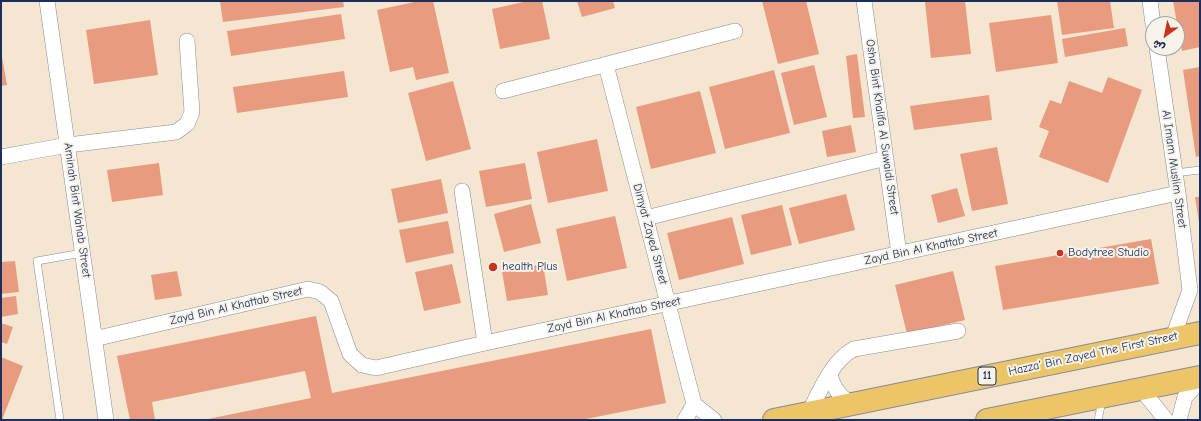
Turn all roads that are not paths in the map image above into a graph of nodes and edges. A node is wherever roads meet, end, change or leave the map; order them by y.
1 (47, 1) edge
2 (864, 1) edge
3 (1150, 1) edge
4 (1152, 16) edge
5 (735, 31) dead end
6 (187, 41) dead end
7 (1158, 56) edge
8 (606, 65) junction
9 (503, 91) dead end
10 (68, 145) junction
11 (1, 157) edge
12 (886, 158) junction
13 (1200, 170) edge
14 (1175, 173) junction
15 (462, 191) dead end
16 (1178, 193) junction
17 (646, 218) junction
18 (82, 253) junction
19 (899, 254) junction
20 (1195, 295) edge
21 (668, 304) junction
22 (958, 331) dead end
23 (1200, 333) edge
24 (1173, 337) junction
25 (94, 339) junction
26 (485, 343) junction
27 (830, 375) junction
28 (1200, 377) edge
29 (1200, 382) edge
30 (1142, 390) junction
31 (1102, 398) junction
32 (694, 404) junction
33 (852, 404) junction
34 (809, 413) junction
35 (60, 420) edge
36 (106, 420) edge
37 (685, 420) edge
38 (714, 420) edge
39 (774, 420) edge
40 (987, 420) edge
41 (1098, 420) edge
42 (1166, 420) edge
43 (1179, 420) edge

1 - 10 street, Aminah Bint Wahab Street
2 - 12 street, Osha Bint Khalifa Al Suwaidi Street
3 - 4 street
5 - 8 street
6 - 10 street
7 - 14 street, Al Imam Muslim Street
8 - 9 street
8 - 17 street, Dimyat Zayed Street
10 - 11 street
10 - 18 street, Aminah Bint Wahab Street
12 - 17 street
12 - 19 street, Osha Bint Khalifa Al Suwaidi Street
13 - 14 lane
14 - 16 street, Al Imam Muslim Street
15 - 26 street
16 - 19 street, Zayd Bin Al Khattab Street
16 - 20 street, Al Imam Muslim Street
17 - 21 street, Dimyat Zayed Street
18 - 25 street, Aminah Bint Wahab Street
18 - 35 lane
19 - 21 street, Zayd Bin Al Khattab Street
20 - 24 street, Al Imam Muslim Street
21 - 26 street, Zayd Bin Al Khattab Street
21 - 32 street, Dimyat Zayed Street
22 - 27 street
23 - 24 main road, Hazza' Bin Zayed The First Street / 11
24 - 33 main road, Hazza' Bin Zayed The First Street / 11
25 - 26 street, Zayd Bin Al Khattab Street
25 - 36 street, Aminah Bint Wahab Street
27 - 33 street
27 - 34 street
28 - 30 main road
29 - 43 street
30 - 31 main road
30 - 42 street
31 - 40 main road
31 - 41 lane
32 - 37 street
32 - 38 street
33 - 34 main road, Hazza' Bin Zayed The First Street / 11
34 - 39 main road, Hazza' Bin Zayed The First Street / 11

